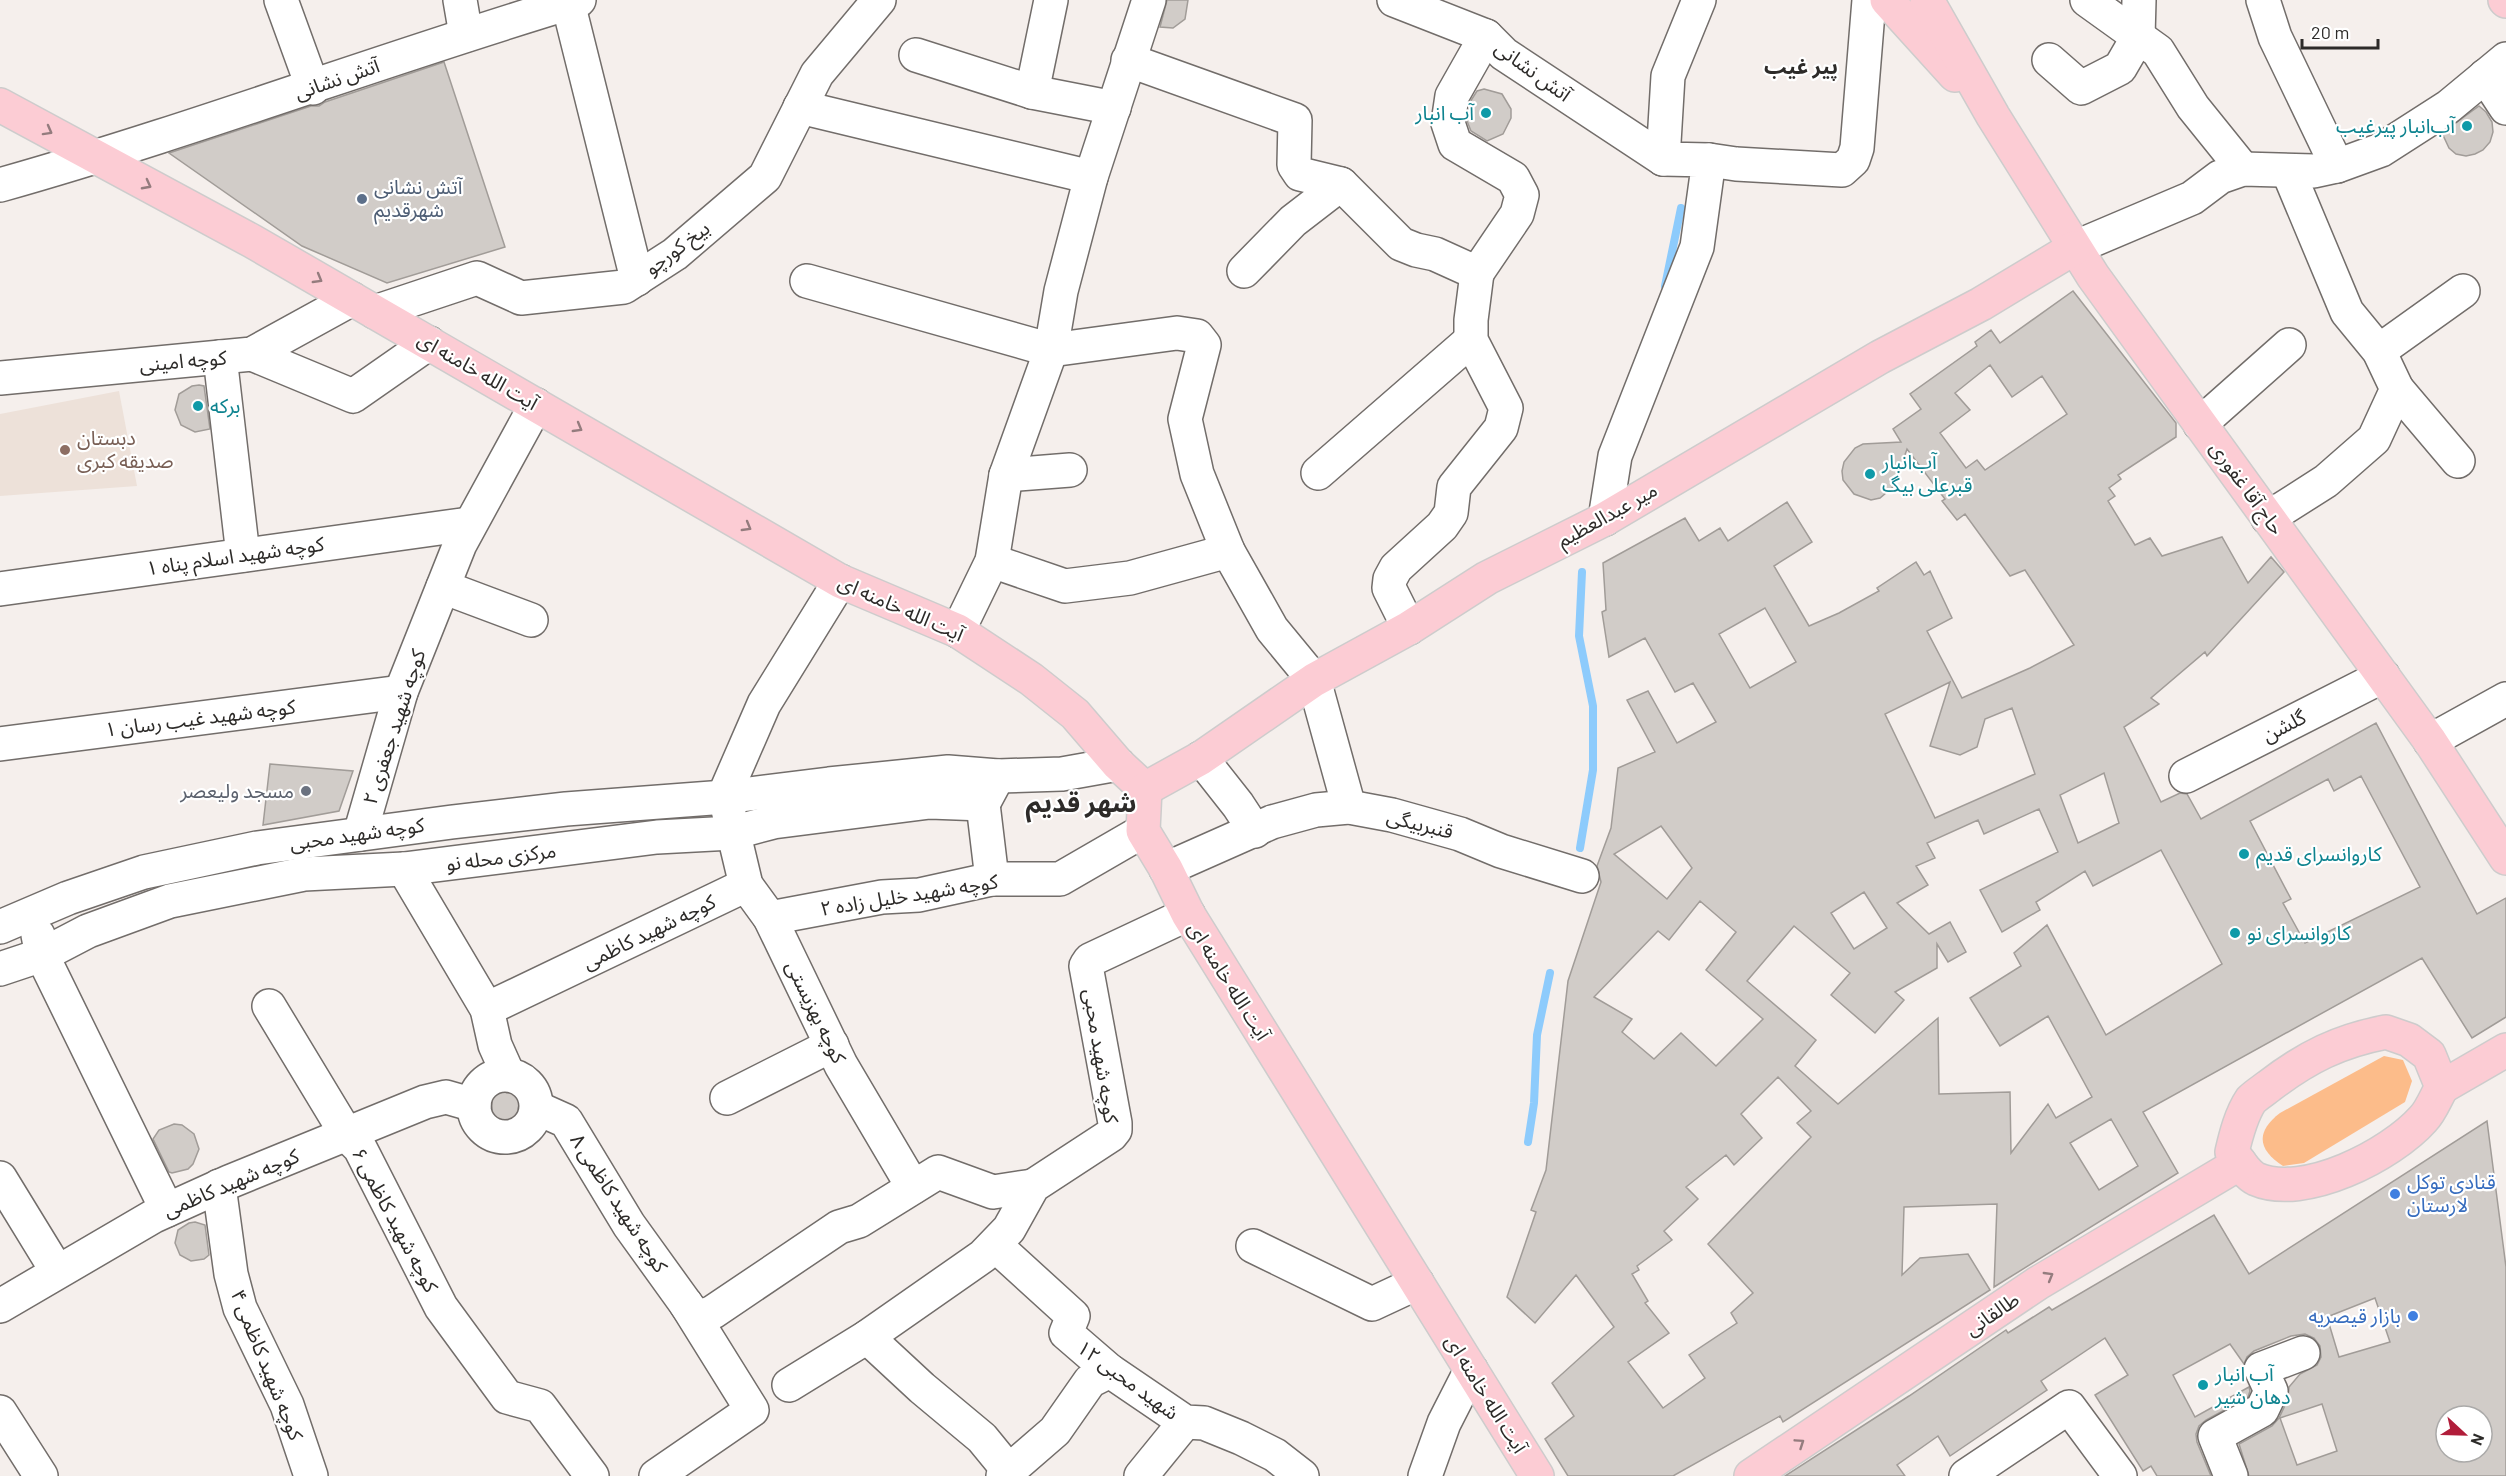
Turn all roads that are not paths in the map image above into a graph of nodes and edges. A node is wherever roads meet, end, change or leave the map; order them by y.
1 (281, 0) edge
2 (460, 0) edge
3 (879, 0) edge
4 (1051, 0) edge
5 (1149, 0) edge
6 (1394, 0) edge
7 (1699, 0) edge
8 (1869, 0) edge
9 (1887, 0) edge
10 (1927, 0) edge
11 (2087, 0) edge
12 (2139, 0) edge
13 (2263, 0) edge
14 (574, 2) edge
15 (466, 35) junction
16 (1486, 36) junction
17 (2138, 37) junction
18 (916, 55) dead end
19 (1128, 60) junction
20 (2049, 60) dead end
21 (2495, 67) edge
22 (313, 88) junction
23 (1032, 92) junction
24 (0, 105) edge
25 (800, 107) junction
26 (1114, 108) junction
27 (2506, 108) edge
28 (1993, 116) junction
29 (96, 158) junction
30 (1663, 159) junction
31 (1709, 160) junction
32 (2337, 166) junction
33 (2243, 170) junction
34 (2288, 171) junction
35 (1091, 177) junction
36 (1341, 184) junction
37 (0, 185) edge
38 (2074, 248) junction
39 (1244, 271) dead end
40 (1477, 273) junction
41 (637, 279) junction
42 (807, 282) dead end
43 (2463, 291) dead end
44 (363, 305) junction
45 (1472, 340) junction
46 (429, 343) junction
47 (2289, 345) dead end
48 (1051, 350) junction
49 (2379, 351) junction
50 (252, 354) junction
51 (220, 357) junction
52 (0, 378) edge
53 (2397, 389) junction
54 (537, 405) junction
55 (2200, 424) junction
56 (2458, 461) dead end
57 (1070, 470) dead end
58 (1318, 473) dead end
59 (1006, 476) junction
60 (2268, 518) junction
61 (1605, 519) junction
62 (469, 524) junction
63 (1228, 551) junction
64 (243, 555) junction
65 (992, 561) junction
66 (840, 581) junction
67 (443, 587) junction
68 (0, 589) edge
69 (531, 620) dead end
70 (1409, 628) junction
71 (958, 631) junction
72 (2383, 676) junction
73 (1314, 680) junction
74 (401, 692) junction
75 (2506, 699) edge
76 (2430, 741) junction
77 (0, 744) edge
78 (1201, 758) junction
79 (1119, 764) junction
80 (2186, 776) dead end
81 (1144, 789) junction
82 (991, 790) junction
83 (725, 797) junction
84 (1349, 807) junction
85 (1143, 831) junction
86 (1255, 831) junction
87 (732, 833) junction
88 (360, 834) junction
89 (2504, 851) edge
90 (404, 869) junction
91 (1166, 869) junction
92 (1582, 876) dead end
93 (992, 879) junction
94 (746, 885) junction
95 (33, 912) junction
96 (1188, 914) junction
97 (770, 918) junction
98 (0, 927) edge
99 (42, 955) junction
100 (0, 969) edge
101 (269, 1006) dead end
102 (487, 1009) junction
103 (832, 1045) junction
104 (2506, 1050) edge
105 (508, 1074) junction
106 (2442, 1087) junction
107 (727, 1098) dead end
108 (474, 1105) junction
109 (537, 1108) junction
110 (347, 1135) junction
111 (2240, 1163) junction
112 (0, 1178) edge
113 (219, 1186) junction
114 (913, 1186) junction
115 (1033, 1186) junction
116 (167, 1210) junction
117 (995, 1245) junction
118 (1253, 1246) dead end
119 (57, 1271) junction
120 (1417, 1283) junction
121 (0, 1305) edge
122 (688, 1308) junction
123 (867, 1337) junction
124 (2303, 1353) dead end
125 (1471, 1370) junction
126 (1110, 1371) junction
127 (789, 1385) dead end
128 (0, 1412) edge
129 (1185, 1422) junction
130 (1006, 1473) edge
131 (307, 1474) edge
132 (40, 1476) edge
133 (592, 1476) edge
134 (656, 1476) edge
135 (1141, 1476) edge
136 (1302, 1476) edge
137 (1425, 1476) edge
138 (1537, 1476) edge
139 (1752, 1476) edge
140 (1966, 1476) edge
141 (2120, 1476) edge
142 (2231, 1476) edge

1 - 22 street
2 - 15 street
3 - 25 street, بیخ کورچو
4 - 23 street
5 - 19 street
6 - 16 street, آتش نشانی
7 - 30 street
8 - 31 street
9 - 28 main road, حاج آقا غفوری
10 - 28 main road, حاج آقا غفوری
11 - 17 street
12 - 17 street
13 - 32 street
14 - 15 street, آتش نشانی
14 - 41 street
15 - 22 street, آتش نشانی
16 - 30 street, آتش نشانی
16 - 40 street
17 - 20 street
17 - 33 street
18 - 23 street
19 - 26 street
19 - 36 street
21 - 27 street
21 - 32 street
22 - 29 street, آتش نشانی
23 - 26 street
24 -> 29 main road, آیت الله خامنه ای
25 - 35 street
25 - 41 street, بیخ کورچو
26 - 35 street
28 - 38 main road, حاج آقا غفوری
29 - 37 street, آتش نشانی
29 -> 44 main road, آیت الله خامنه ای
30 - 31 street
31 - 61 street
32 - 34 street
33 - 34 street
33 - 38 street
34 - 49 street
35 - 48 street
36 - 39 street
36 - 40 street
38 - 55 main road, حاج آقا غفوری
38 - 61 main road, میر عبدالعظیم
40 - 45 street
41 - 44 street, بیخ کورچو
42 - 48 street
43 - 49 street
44 - 46 main road, آیت الله خامنه ای
44 - 50 street, کوچه امینی
45 - 58 street
45 - 70 street
46 - 50 street
46 - 54 main road, آیت الله خامنه ای
47 - 55 street
48 - 59 street
48 - 63 street
49 - 53 street
50 - 51 street, کوچه امینی
51 - 52 street, کوچه امینی
51 - 64 street
53 - 56 street
53 - 60 street
54 - 62 street, کوچه شهید جعفری ۲
54 -> 66 main road, آیت الله خامنه ای
55 - 60 main road, حاج آقا غفوری
57 - 59 street
59 - 65 street
60 - 72 main road, حاج آقا غفوری
61 - 70 main road, میر عبدالعظیم
62 - 64 street, کوچه شهید اسلام پناه ۱
62 - 67 street, کوچه شهید جعفری ۲
63 - 65 street
63 - 73 street
64 - 68 street, کوچه شهید اسلام پناه ۱
65 - 71 street
66 - 71 main road, آیت الله خامنه ای
66 - 83 street
67 - 69 street
67 - 74 street, کوچه شهید جعفری ۲
70 - 73 main road, میر عبدالعظیم
71 - 79 main road, آیت الله خامنه ای
72 - 76 main road, حاج آقا غفوری
72 - 80 street, گلشن
73 - 78 main road, میر عبدالعظیم
73 - 84 street
74 - 77 street, کوچه شهید غیب رسان ۱
74 - 88 street, کوچه شهید جعفری ۲
75 - 76 street
76 - 89 main road, حاج آقا غفوری
78 - 81 main road, میر عبدالعظیم
78 - 86 street
79 - 81 main road, آیت الله خامنه ای
79 - 82 street, مرکزی محله نو
81 - 85 main road
82 - 83 street, مرکزی محله نو
82 - 87 street, مرکزی محله نو
82 - 93 street
83 - 87 street, کوچه بهزیستی
83 - 88 street, کوچه شهید محبی
84 - 86 street, قنبربیگی
84 - 92 street, قنبربیگی
85 - 91 main road, آیت الله خامنه ای
85 - 93 street, کوچه شهید خلیل زاده ۲
86 - 91 street, قنبربیگی
87 - 90 street, مرکزی محله نو
87 - 94 street, کوچه بهزیستی
88 - 95 street, کوچه شهید محبی
90 - 99 street, مرکزی محله نو
90 - 102 street
91 - 96 main road, آیت الله خامنه ای
93 - 97 street, کوچه شهید خلیل زاده ۲
94 - 97 street, کوچه بهزیستی
94 - 102 street, کوچه شهید کاظمی
95 - 98 street, کوچه شهید محبی
95 - 99 street
96 - 115 street, کوچه شهید محبی
96 - 120 main road, آیت الله خامنه ای
97 - 103 street, کوچه بهزیستی
99 - 100 street, مرکزی محله نو
99 - 116 street
101 - 110 street, کوچه شهید کاظمی ۶
102 - 105 street
103 - 107 street
103 - 114 street, کوچه بهزیستی
104 - 106 main road
105 - 108 street
105 - 109 street
106 - 111 main road
106 - 111 main road
108 - 109 street
108 - 110 street, کوچه شهید کاظمی
109 - 122 street, کوچه شهید کاظمی ۸
110 - 113 street, کوچه شهید کاظمی
110 - 133 street, کوچه شهید کاظمی ۶
139 -> 111 main road, طالقانی
112 - 119 street
113 - 116 street, کوچه شهید کاظمی
113 - 131 street, کوچه شهید کاظمی ۴
114 - 115 street
114 - 122 street
115 - 117 street, کوچه شهید محبی
116 - 119 street, کوچه شهید کاظمی
117 - 123 street, کوچه شهید محبی
117 - 126 street, شهید محبی ۱۲
118 - 120 street
119 - 121 street, کوچه شهید کاظمی
120 - 125 main road, آیت الله خامنه ای
122 - 134 street, کوچه شهید کاظمی ۸
123 - 127 street, کوچه شهید محبی
123 - 130 street
124 - 142 street
125 - 137 street
125 - 138 main road, آیت الله خامنه ای
126 - 129 street, شهید محبی ۱۲
126 - 130 street
128 - 132 street
129 - 135 street
129 - 136 street, شهید محبی ۱۲
140 - 141 street

